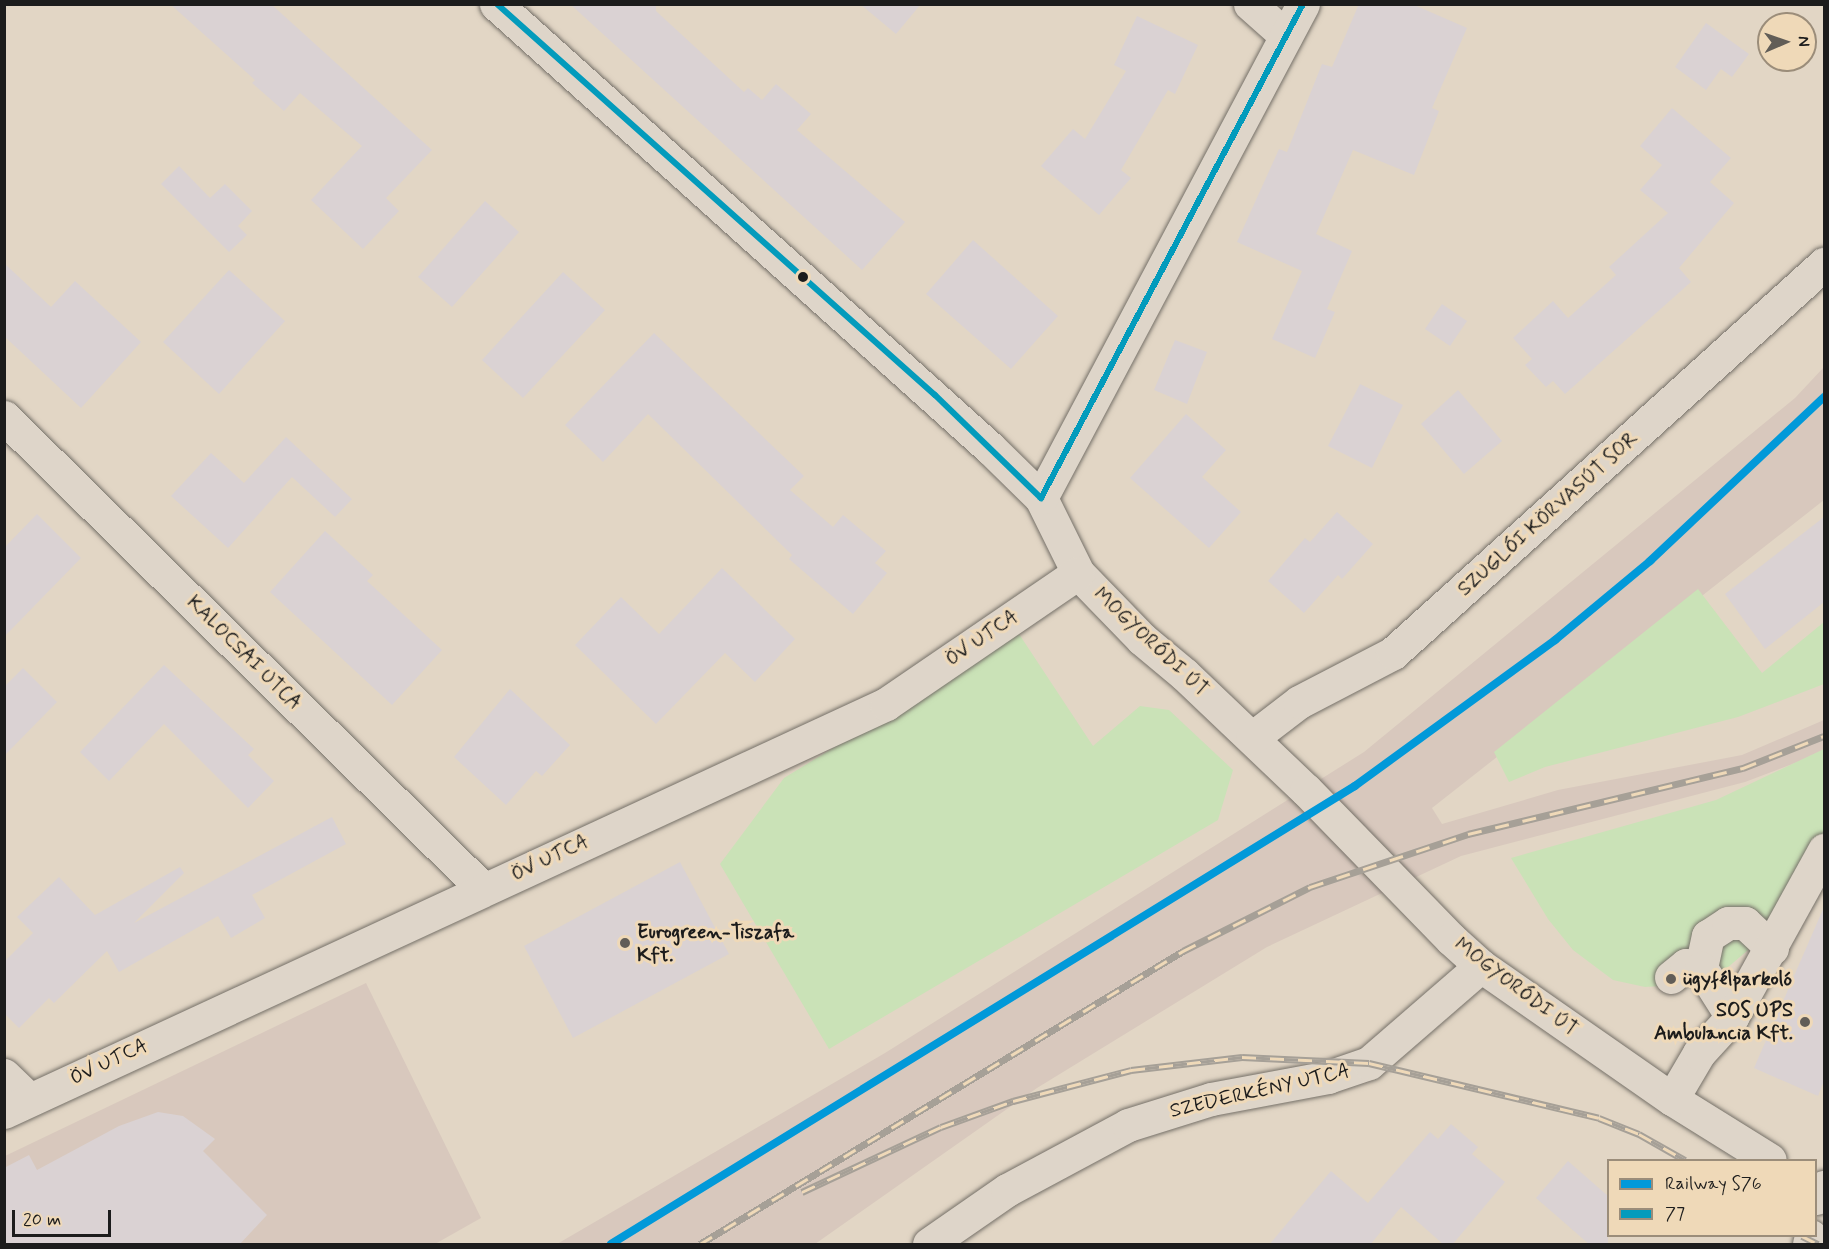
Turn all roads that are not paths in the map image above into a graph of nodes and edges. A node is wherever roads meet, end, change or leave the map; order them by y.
1 (496, 4) edge
2 (1250, 4) edge
3 (1303, 4) edge
4 (1286, 36) junction
5 (1824, 264) edge
6 (4, 417) edge
7 (1041, 498) junction
8 (1078, 573) junction
9 (1252, 738) junction
10 (1824, 850) edge
11 (483, 890) junction
12 (1772, 948) junction
13 (1481, 966) junction
14 (1732, 1017) junction
15 (4, 1075) edge
16 (1672, 1099) junction
17 (17, 1106) edge
18 (1767, 1159) edge
19 (929, 1245) edge

1 - 7 street, MOGYORÓDI ÚT
2 - 4 street
3 - 4 street
4 - 7 street
5 - 9 street, SZUGLÓI KÖRVASÚT SOR
6 - 11 street, KALOCSAI UTCA
7 - 8 street, MOGYORÓDI ÚT
8 - 9 street, MOGYORÓDI ÚT
8 - 11 street, ÖV UTCA
9 - 13 street, MOGYORÓDI ÚT
10 - 12 street
11 - 17 street, ÖV UTCA
12 - 14 street
12 - 14 street
13 - 16 street, MOGYORÓDI ÚT
13 - 19 street, SZEDERKÉNY UTCA
14 - 16 street
15 - 17 street
16 - 18 street, MOGYORÓDI ÚT

